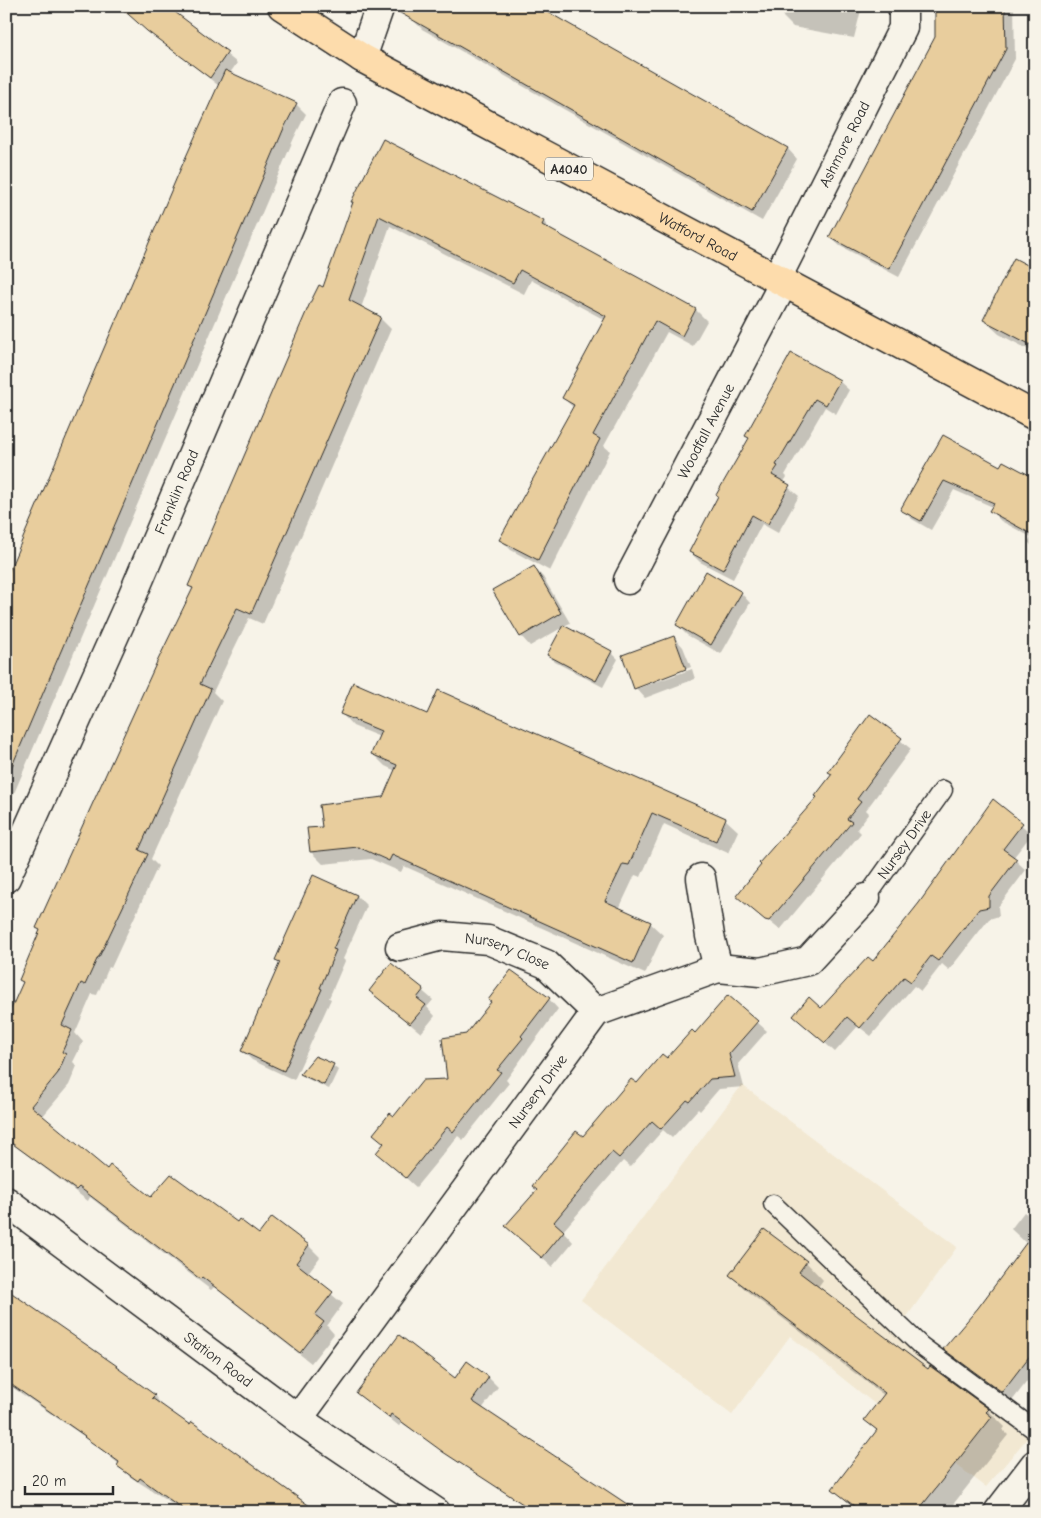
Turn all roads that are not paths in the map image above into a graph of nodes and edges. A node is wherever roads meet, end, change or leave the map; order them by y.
1 (282, 6) edge
2 (380, 6) edge
3 (902, 6) edge
4 (362, 58) junction
5 (342, 104) dead end
6 (779, 282) junction
7 (1035, 416) edge
8 (628, 580) dead end
9 (944, 790) dead end
10 (6, 878) edge
11 (701, 878) dead end
12 (866, 898) joint
13 (400, 948) dead end
14 (718, 968) junction
15 (596, 1012) junction
16 (6, 1201) edge
17 (773, 1204) dead end
18 (298, 1418) junction
19 (1035, 1430) edge
20 (1035, 1464) edge
21 (436, 1512) edge
22 (998, 1512) edge

1 - 4 highway, A4040
2 - 4 street
3 - 6 street, Ashmore Road
4 - 6 highway, Watford Road / A4040
5 - 10 street, Franklin Road
6 - 7 highway, Watford Road / A4040
6 - 8 street, Woodfall Avenue
9 - 12 lane, Nursey Drive
11 - 14 street
12 - 14 street
13 - 15 street, Nursery Close
14 - 15 street
15 - 18 street, Nursery Drive
16 - 18 street, Station Road
17 - 19 lane
18 - 21 street, Station Road
20 - 22 street

